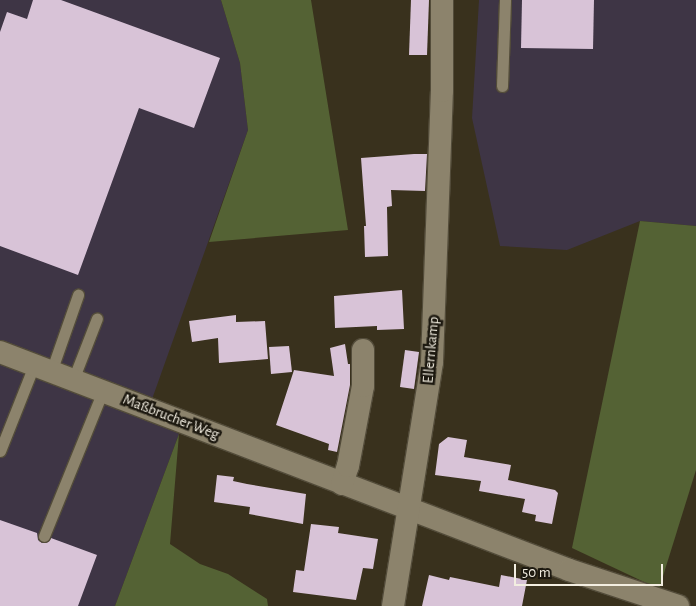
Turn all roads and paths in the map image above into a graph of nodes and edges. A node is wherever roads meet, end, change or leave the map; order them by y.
1 (442, 0) edge
2 (505, 0) edge
3 (502, 86) dead end
4 (78, 295) dead end
5 (97, 318) dead end
6 (364, 350) dead end
7 (0, 352) edge
8 (43, 368) junction
9 (73, 380) junction
10 (103, 391) junction
11 (0, 451) edge
12 (342, 484) junction
13 (409, 508) junction
14 (44, 536) dead end
15 (393, 606) edge
16 (678, 606) edge

1 - 13 street, Ellernkamp
2 - 3 lane
4 - 8 lane
5 - 9 lane
6 - 12 street
7 - 8 street, Maßbrucher Weg
8 - 9 street, Maßbrucher Weg
8 - 11 lane
9 - 10 street, Maßbrucher Weg
10 - 12 street, Maßbrucher Weg
10 - 14 lane
12 - 13 street, Maßbrucher Weg
13 - 15 street, Ellernkamp
13 - 16 street, Maßbrucher Weg

